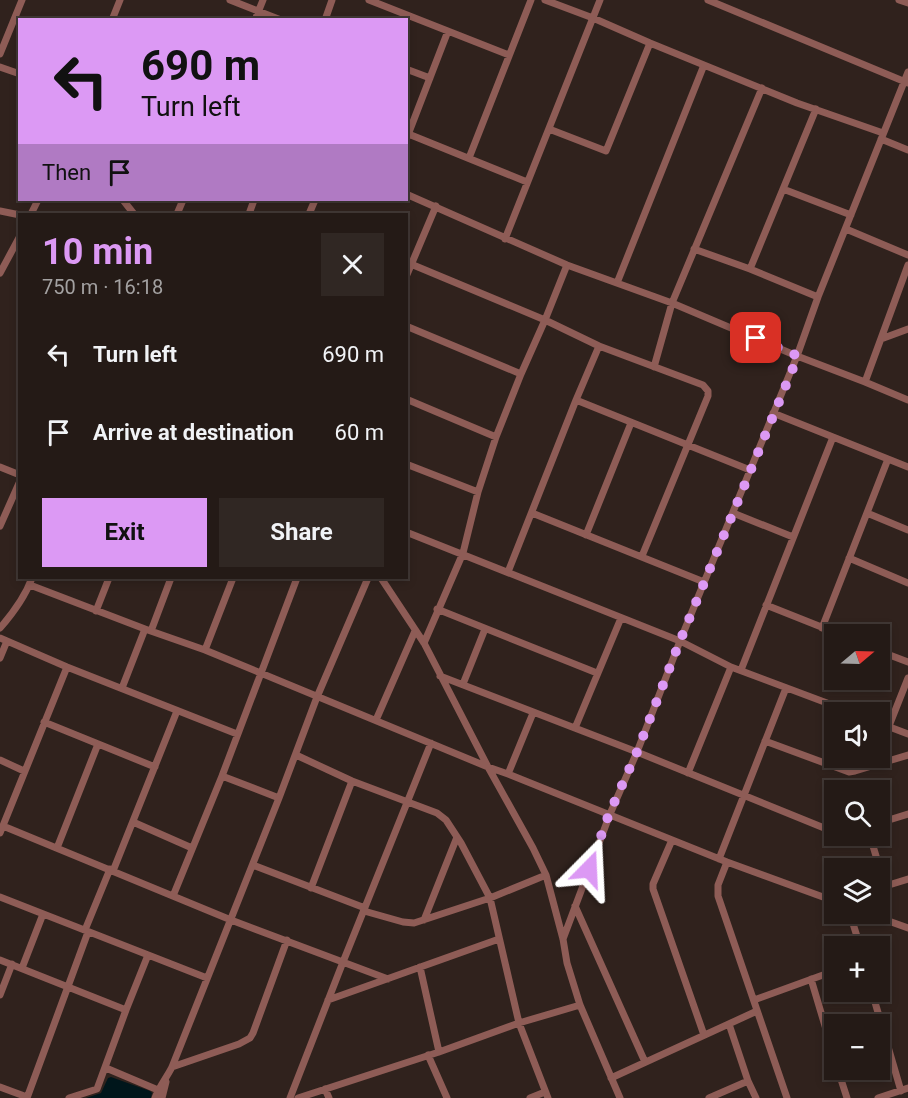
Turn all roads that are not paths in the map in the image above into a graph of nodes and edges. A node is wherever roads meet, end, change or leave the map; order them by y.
1 (21, 0) edge
2 (120, 0) edge
3 (230, 0) edge
4 (263, 0) edge
5 (333, 0) edge
6 (369, 0) edge
7 (531, 0) edge
8 (545, 0) edge
9 (600, 0) edge
10 (708, 0) edge
11 (899, 0) edge
12 (908, 3) edge
13 (259, 11) junction
14 (113, 18) edge
15 (256, 18) edge
16 (275, 18) edge
17 (326, 18) edge
18 (593, 18) junction
19 (448, 31) junction
20 (650, 43) junction
21 (0, 54) edge
22 (509, 54) junction
23 (704, 65) junction
24 (0, 67) edge
25 (408, 70) edge
26 (908, 72) edge
27 (18, 73) edge
28 (430, 78) junction
29 (906, 82) edge
30 (762, 88) junction
31 (816, 109) junction
32 (549, 129) junction
33 (408, 133) edge
34 (408, 135) edge
35 (882, 136) junction
36 (908, 150) edge
37 (469, 158) junction
38 (527, 182) junction
39 (783, 189) junction
40 (408, 195) edge
41 (124, 201) edge
42 (436, 206) junction
43 (0, 211) edge
44 (133, 213) edge
45 (18, 215) edge
46 (851, 215) junction
47 (846, 229) junction
48 (505, 239) junction
49 (18, 240) edge
50 (694, 249) junction
51 (908, 255) edge
52 (409, 263) edge
53 (567, 265) junction
54 (908, 265) edge
55 (750, 269) junction
56 (1, 270) edge
57 (617, 283) junction
58 (818, 297) junction
59 (672, 303) junction
60 (545, 320) junction
61 (408, 327) edge
62 (908, 329) edge
63 (881, 339) junction
64 (599, 346) junction
65 (798, 356) junction
66 (654, 367) junction
67 (521, 374) junction
68 (865, 382) junction
69 (408, 400) edge
70 (576, 400) junction
71 (908, 400) edge
72 (773, 413) junction
73 (631, 423) junction
74 (496, 437) junction
75 (833, 437) junction
76 (688, 446) junction
77 (888, 459) junction
78 (408, 465) edge
79 (0, 467) edge
80 (908, 467) edge
81 (750, 470) junction
82 (18, 474) edge
83 (18, 486) edge
84 (478, 492) junction
85 (532, 513) junction
86 (733, 513) junction
87 (867, 513) junction
88 (0, 526) edge
89 (908, 530) edge
90 (408, 533) edge
91 (586, 535) junction
92 (793, 537) junction
93 (463, 553) junction
94 (642, 556) junction
95 (849, 558) junction
96 (508, 572) junction
97 (109, 579) edge
98 (171, 579) edge
99 (233, 579) edge
100 (297, 579) edge
101 (368, 579) edge
102 (382, 579) edge
103 (31, 581) edge
104 (704, 582) junction
105 (908, 583) edge
106 (766, 605) junction
107 (437, 609) junction
108 (96, 611) junction
109 (621, 618) junction
110 (0, 628) edge
111 (822, 628) joint
112 (485, 629) junction
113 (148, 630) junction
114 (415, 631) junction
115 (3, 639) edge
116 (680, 641) junction
117 (424, 643) junction
118 (205, 650) junction
119 (890, 655) edge
120 (0, 658) edge
121 (908, 662) edge
122 (67, 667) junction
123 (731, 667) junction
124 (741, 670) junction
125 (261, 673) junction
126 (597, 673) junction
127 (440, 676) junction
128 (908, 678) edge
129 (463, 684) junction
130 (122, 688) junction
131 (786, 688) junction
132 (317, 697) junction
133 (824, 702) edge
134 (177, 711) junction
135 (533, 713) junction
136 (376, 720) junction
137 (44, 722) junction
138 (890, 723) edge
139 (890, 726) edge
140 (575, 728) junction
141 (237, 734) junction
142 (908, 734) edge
143 (765, 741) junction
144 (431, 743) junction
145 (98, 744) junction
146 (637, 752) junction
147 (296, 755) junction
148 (908, 755) edge
149 (0, 760) edge
150 (155, 767) junction
151 (488, 767) junction
152 (24, 771) junction
153 (688, 773) junction
154 (508, 774) junction
155 (222, 776) junction
156 (352, 781) junction
157 (744, 796) junction
158 (279, 798) junction
159 (408, 802) junction
160 (609, 814) junction
161 (908, 814) edge
162 (890, 820) edge
163 (133, 822) junction
164 (824, 828) edge
165 (1, 830) edge
166 (457, 837) junction
167 (672, 840) junction
168 (57, 848) junction
169 (192, 848) junction
170 (719, 859) junction
171 (727, 862) junction
172 (253, 865) junction
173 (111, 870) junction
174 (546, 875) junction
175 (908, 879) edge
176 (890, 885) edge
177 (311, 888) junction
178 (174, 896) junction
179 (0, 897) edge
180 (824, 897) edge
181 (490, 898) junction
182 (575, 906) junction
183 (364, 909) junction
184 (43, 914) junction
185 (231, 920) junction
186 (424, 920) junction
187 (890, 922) edge
188 (908, 928) edge
189 (87, 931) junction
190 (499, 939) junction
191 (563, 939) junction
192 (287, 940) junction
193 (148, 955) junction
194 (0, 960) edge
195 (343, 962) junction
196 (12, 964) junction
197 (420, 967) junction
198 (22, 968) junction
199 (824, 974) edge
200 (207, 978) junction
201 (388, 978) junction
202 (811, 979) junction
203 (68, 987) junction
204 (0, 995) edge
205 (328, 1000) junction
206 (754, 1000) junction
207 (875, 1002) edge
208 (580, 1005) junction
209 (126, 1010) junction
210 (757, 1011) junction
211 (519, 1023) junction
212 (824, 1023) edge
213 (729, 1024) junction
214 (704, 1035) junction
215 (439, 1052) junction
216 (428, 1055) junction
217 (645, 1062) junction
218 (172, 1066) junction
219 (106, 1068) junction
220 (611, 1078) junction
221 (166, 1080) junction
222 (841, 1080) edge
223 (748, 1081) junction
224 (0, 1087) edge
225 (325, 1089) junction
226 (158, 1090) junction
227 (904, 1090) edge
228 (546, 1095) edge
229 (27, 1098) edge
230 (69, 1098) edge
231 (155, 1098) edge
232 (162, 1098) edge
233 (290, 1098) edge
234 (298, 1098) edge
235 (329, 1098) edge
236 (447, 1098) edge
237 (530, 1098) edge
238 (620, 1098) edge
239 (709, 1098) edge
240 (756, 1098) edge
241 (787, 1098) edge
242 (847, 1098) edge
243 (878, 1098) edge

1 - 21 street
2 - 14 street
3 - 13 street
4 - 13 street
5 - 17 street
6 - 19 street
7 - 22 street
8 - 18 street
9 - 18 street
10 - 29 street
11 - 12 street
13 - 15 street
13 - 16 street
18 - 20 street
18 - 32 street
19 - 22 street
19 - 28 street
20 - 23 street
20 - 32 street
22 - 37 street
23 - 30 street
23 - 57 street
24 - 27 street
25 - 28 street
26 - 29 street
28 - 33 street
29 - 35 street
30 - 31 street
30 - 50 street
31 - 35 street
31 - 39 street
32 - 38 street
34 - 37 street
35 - 36 street
35 - 46 street
37 - 38 street
38 - 48 street
39 - 46 street
39 - 55 street
40 - 42 street
41 - 44 street
42 - 48 street
42 - 52 street
43 - 45 street
46 - 47 street
47 - 51 street
47 - 58 street
48 - 53 street
49 - 56 street
50 - 55 street
50 - 59 street
52 - 60 street
53 - 57 street
53 - 60 street
54 - 63 street
55 - 58 street
57 - 59 street
58 - 65 street
59 - 65 street
59 - 66 street
60 - 64 street
60 - 67 street
61 - 67 street
62 - 63 street
63 - 68 street
64 - 66 street
64 - 70 street
65 - 68 street
65 - 72 street
66 - 76 street
67 - 74 street
68 - 71 street
69 - 74 street
70 - 73 street
70 - 85 street
72 - 75 street
72 - 81 street
73 - 76 street
73 - 91 street
74 - 84 street
75 - 77 street
75 - 92 street
76 - 81 street
76 - 94 street
77 - 80 street
77 - 87 street
78 - 84 street
79 - 82 street
81 - 86 street
83 - 88 street
84 - 93 street
85 - 91 street
85 - 96 street
86 - 92 street
86 - 104 street
87 - 89 street
87 - 95 street
90 - 93 street
91 - 94 street
92 - 106 street
93 - 96 street
93 - 107 street
94 - 104 street
95 - 105 street
95 - 111 street
96 - 109 street
97 - 108 street
98 - 113 street
99 - 118 street
100 - 125 street
101 - 132 street
102 - 114 street
103 - 108 street
103 - 110 street
104 - 116 street
106 - 111 street
106 - 124 street
107 - 112 street
107 - 117 street
108 - 113 street
109 - 116 street
109 - 126 street
112 - 126 street
112 - 129 street
113 - 118 street
113 - 130 street
114 - 117 street
114 - 136 street
115 - 120 street
115 - 122 street
116 - 123 street
116 - 146 street
117 - 127 street
118 - 125 street
119 - 121 street
122 - 130 street
122 - 137 street
123 - 124 street
123 - 153 street
124 - 131 street
125 - 132 street
125 - 141 street
126 - 140 street
127 - 129 street
127 - 151 street
128 - 138 street
129 - 135 street
130 - 134 street
131 - 133 street
131 - 143 street
132 - 136 street
132 - 147 street
134 - 141 street
134 - 150 street
135 - 140 street
135 - 154 street
136 - 144 street
137 - 145 street
137 - 152 street
139 - 142 street
140 - 146 street
141 - 155 street
143 - 148 street
143 - 157 street
144 - 151 street
144 - 159 street
145 - 150 street
145 - 168 street
146 - 153 street
146 - 160 street
147 - 156 street
147 - 158 street
149 - 152 street
150 - 163 street
151 - 154 street
151 - 174 street
152 - 165 street
153 - 157 street
154 - 160 street
155 - 158 street
155 - 169 street
156 - 159 street
156 - 177 street
157 - 164 street
157 - 170 street
158 - 172 street
159 - 166 street
159 - 183 street
160 - 167 street
160 - 182 street
161 - 162 street
163 - 169 street
163 - 173 street
165 - 168 street
166 - 181 street
166 - 186 street
167 - 170 street
167 - 214 street
168 - 173 street
169 - 178 street
170 - 171 street
171 - 180 street
171 - 206 street
172 - 177 street
172 - 185 street
173 - 178 street
173 - 189 street
174 - 181 street
174 - 191 street
175 - 176 street
177 - 183 street
178 - 185 street
179 - 184 street
181 - 186 street
181 - 190 street
182 - 191 street
182 - 217 street
183 - 186 street
183 - 195 street
184 - 189 street
184 - 198 street
185 - 192 street
185 - 200 street
187 - 188 street
189 - 193 street
189 - 203 street
190 - 197 street
190 - 211 street
191 - 208 street
192 - 195 street
192 - 218 street
193 - 200 street
193 - 209 street
194 - 196 street
195 - 201 street
195 - 205 street
196 - 198 street
196 - 204 street
197 - 201 street
197 - 215 street
198 - 203 street
199 - 202 street
200 - 218 street
201 - 205 street
202 - 206 street
202 - 212 street
203 - 209 street
203 - 229 street
205 - 233 street
206 - 210 street
207 - 227 street
208 - 211 street
208 - 220 street
209 - 219 street
210 - 213 street
210 - 241 street
211 - 215 street
211 - 228 street
213 - 214 street
213 - 223 street
214 - 217 street
215 - 216 street
216 - 225 street
216 - 236 street
217 - 220 street
218 - 221 street
219 - 226 street
219 - 230 street
220 - 238 street
221 - 226 street
221 - 232 street
222 - 242 street
223 - 239 street
223 - 240 street
224 - 229 street
225 - 234 street
225 - 235 street
226 - 231 street
227 - 243 street
228 - 237 street

